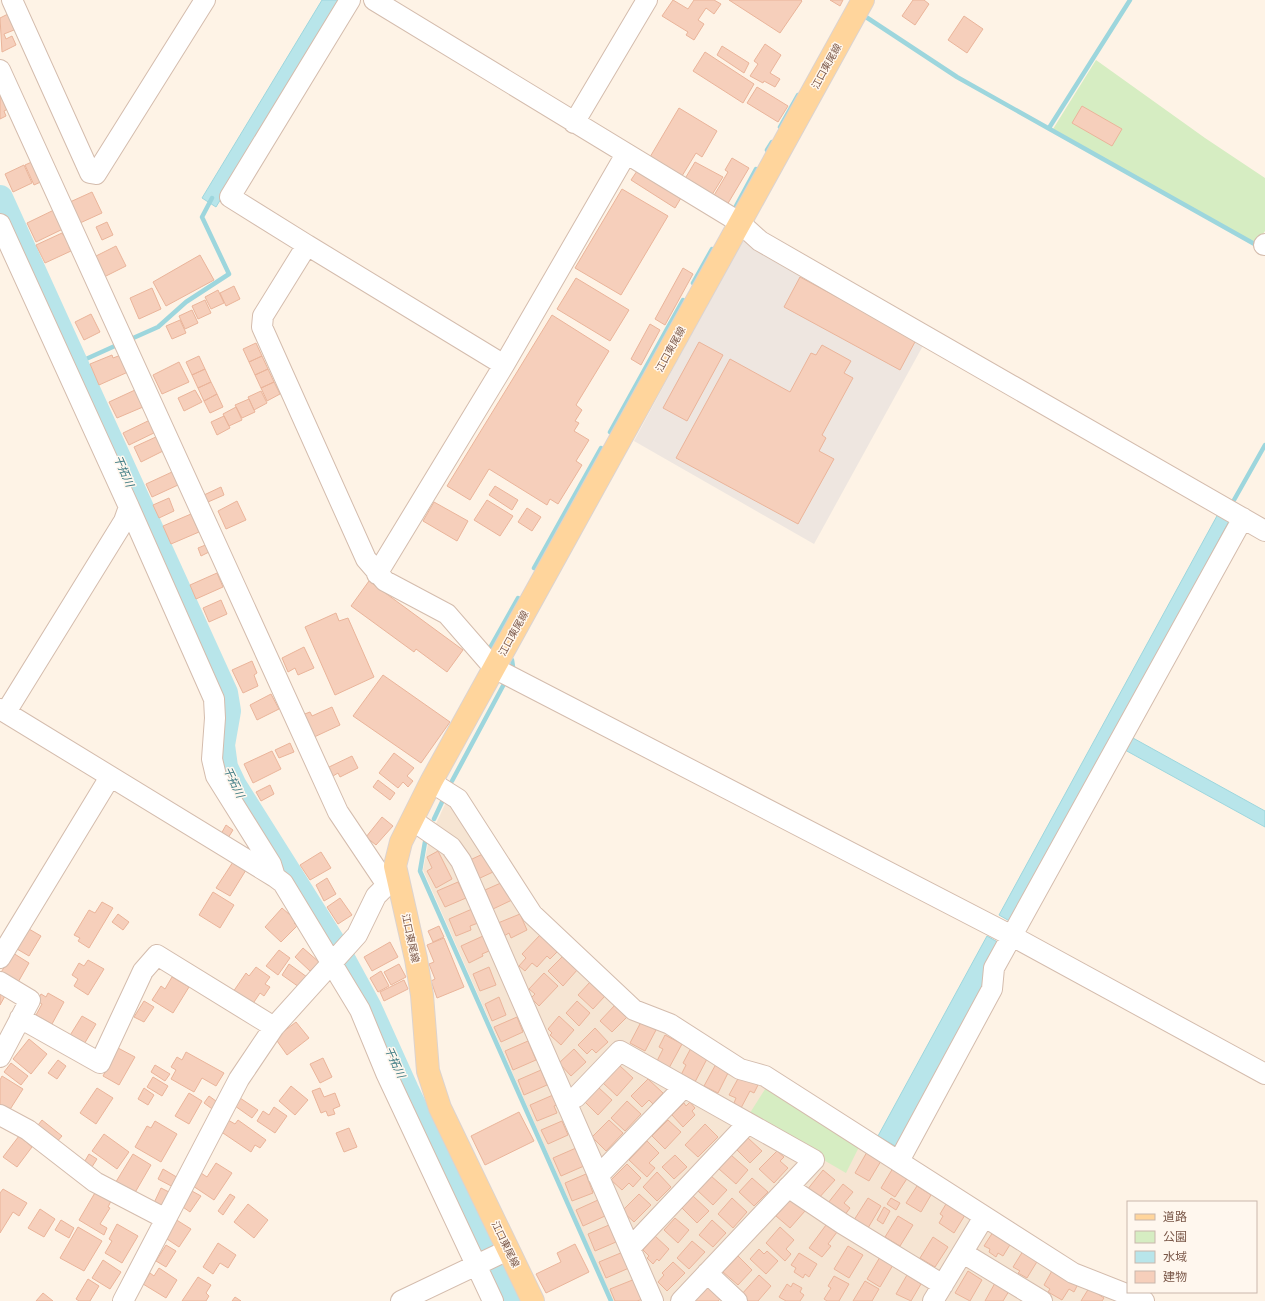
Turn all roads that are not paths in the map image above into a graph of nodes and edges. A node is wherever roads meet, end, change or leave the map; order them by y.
1 (12, 0) edge
2 (205, 0) edge
3 (350, 0) edge
4 (374, 0) edge
5 (647, 0) edge
6 (863, 0) edge
7 (0, 70) edge
8 (574, 123) junction
9 (626, 154) junction
10 (739, 222) junction
11 (0, 224) edge
12 (307, 245) junction
13 (504, 365) junction
14 (129, 507) junction
15 (1244, 518) junction
16 (1265, 530) edge
17 (377, 574) junction
18 (494, 668) junction
19 (3, 711) edge
20 (110, 777) junction
21 (431, 782) junction
22 (412, 820) junction
23 (275, 877) junction
24 (392, 883) junction
25 (1012, 936) junction
26 (0, 958) edge
27 (337, 958) junction
28 (0, 982) edge
29 (20, 1018) junction
30 (274, 1027) junction
31 (0, 1057) edge
32 (1265, 1074) edge
33 (684, 1087) junction
34 (566, 1102) junction
35 (0, 1115) edge
36 (748, 1123) junction
37 (899, 1161) junction
38 (598, 1176) junction
39 (788, 1187) junction
40 (984, 1217) junction
41 (166, 1219) junction
42 (630, 1248) junction
43 (962, 1253) junction
44 (490, 1259) junction
45 (707, 1273) junction
46 (938, 1293) edge
47 (1031, 1298) edge
48 (123, 1301) edge
49 (401, 1301) edge
50 (493, 1301) edge
51 (533, 1301) edge
52 (653, 1301) edge
53 (681, 1301) edge
54 (737, 1301) edge
55 (1144, 1301) edge

1 - 2 street
3 - 12 street
4 - 8 street
5 - 8 street
6 - 10 main road, 江口東尾線
7 - 24 street
8 - 9 street
9 - 10 street
9 - 13 street
10 - 15 street
10 - 18 main road, 江口東尾線
11 - 14 street
12 - 13 street
12 - 17 street
13 - 17 street
14 - 19 street
14 - 23 street
15 - 16 street
15 - 25 street
17 - 18 street
18 - 21 main road, 江口東尾線
18 - 25 street
19 - 20 street
20 - 23 street
20 - 26 street
21 - 22 main road, 江口東尾線
21 - 37 street
22 - 24 main road, 江口東尾線
22 - 34 street
23 - 27 street
24 - 27 street
24 - 44 main road, 江口東尾線
25 - 32 street
25 - 37 street
27 - 30 street
27 - 44 street
28 - 29 street
29 - 30 street
29 - 31 street
30 - 41 street
33 - 34 street
33 - 36 street
33 - 38 street
34 - 38 street
35 - 41 street
36 - 39 street
36 - 42 street
37 - 40 street
38 - 42 street
39 - 45 street
39 - 46 street
40 - 43 street
40 - 55 street
41 - 48 street
42 - 52 street
43 - 46 street
43 - 47 street
44 - 49 street
44 - 50 street
44 - 51 main road, 江口東尾線
45 - 53 street
45 - 54 street

